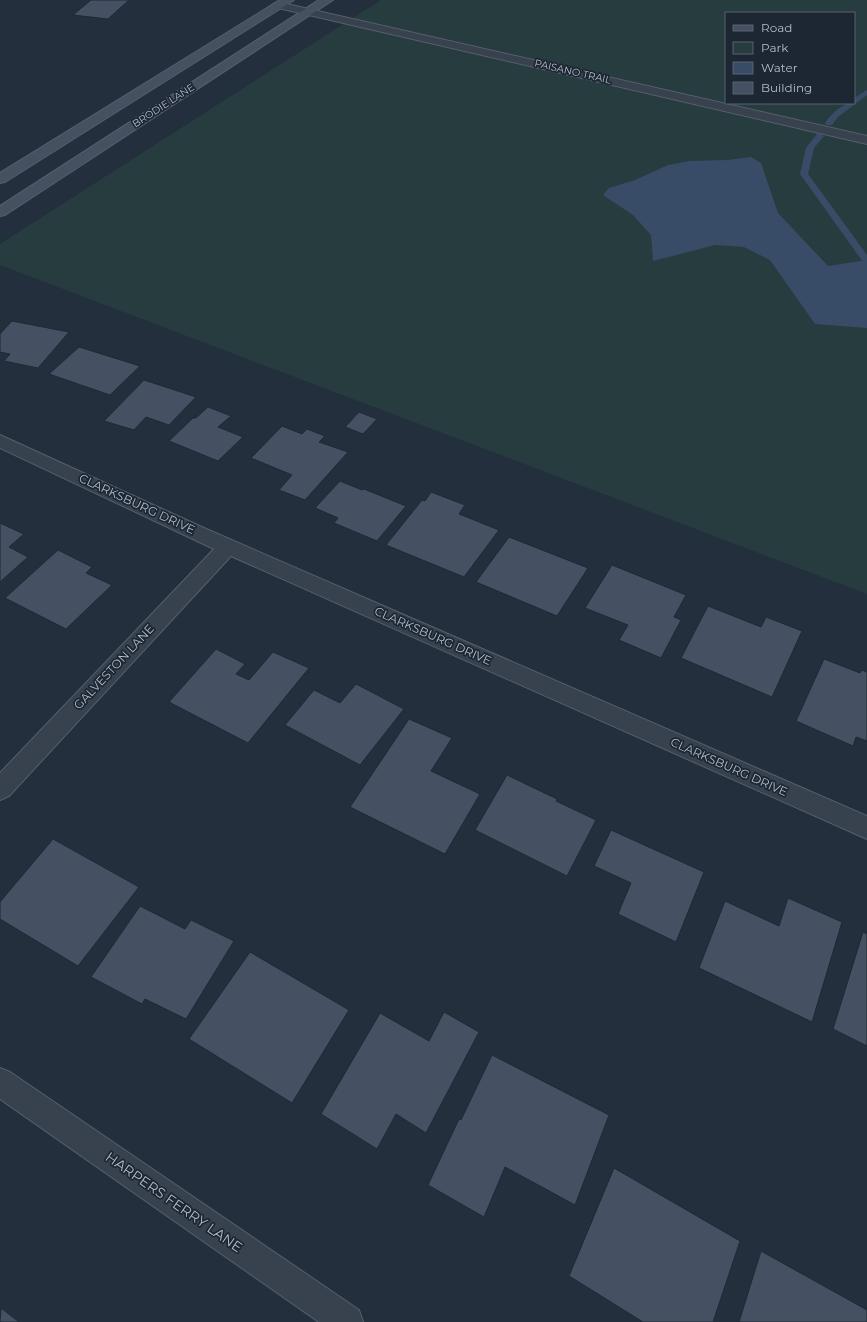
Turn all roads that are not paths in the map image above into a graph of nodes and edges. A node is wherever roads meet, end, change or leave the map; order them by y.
1 (328, 0) edge
2 (283, 3) edge
3 (308, 11) junction
4 (867, 140) edge
5 (0, 179) edge
6 (0, 212) edge
7 (0, 441) edge
8 (229, 546) junction
9 (0, 789) edge
10 (867, 828) edge
11 (0, 1082) edge
12 (348, 1322) edge

1 - 3 main road, BRODIE LANE
2 - 3 street, PAISANO TRAIL
2 - 5 main road, BRODIE LANE
3 - 4 street, PAISANO TRAIL
3 - 6 main road, BRODIE LANE
7 - 8 street, CLARKSBURG DRIVE
8 - 9 street, GALVESTON LANE
8 - 10 street, CLARKSBURG DRIVE
11 - 12 street, HARPERS FERRY LANE

